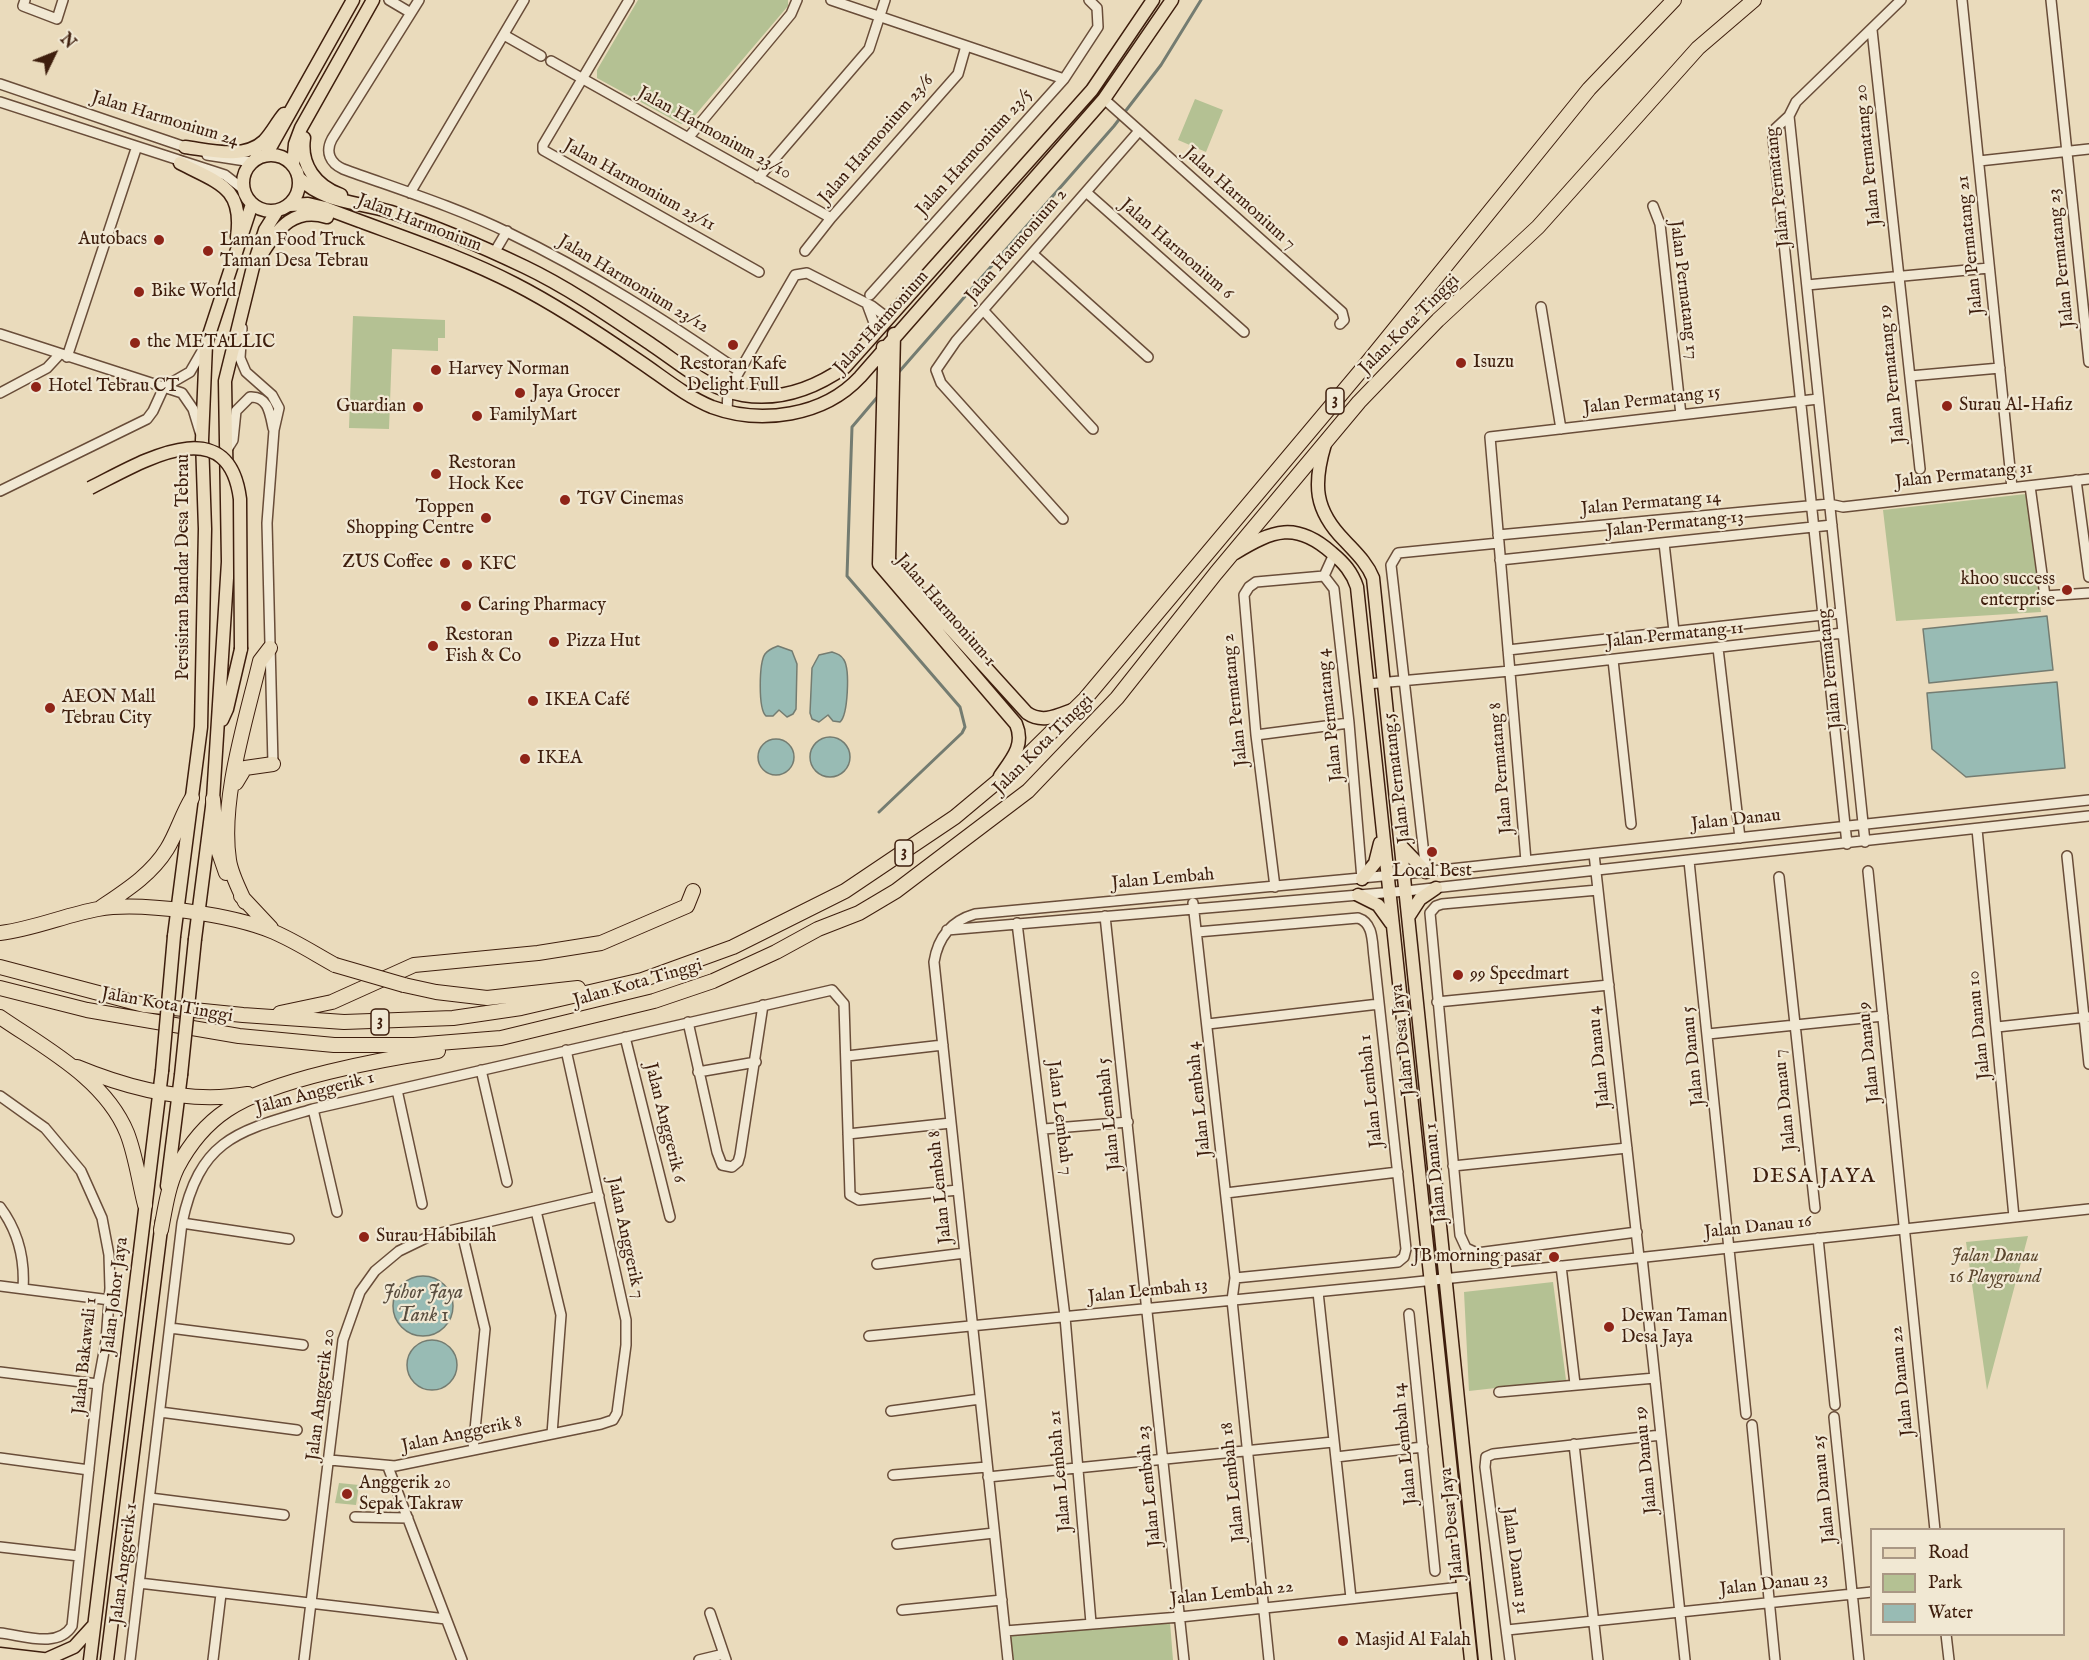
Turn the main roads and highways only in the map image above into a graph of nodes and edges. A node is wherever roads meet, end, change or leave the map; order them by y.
1 (353, 0) edge
2 (373, 0) edge
3 (1153, 0) edge
4 (1674, 0) edge
5 (1755, 0) edge
6 (1167, 2) edge
7 (298, 98) junction
8 (311, 108) junction
9 (185, 147) road end
10 (266, 156) junction
11 (180, 163) road end
12 (293, 165) junction
13 (299, 178) junction
14 (252, 204) junction
15 (290, 205) junction
16 (277, 211) junction
17 (388, 211) junction
18 (378, 228) junction
19 (236, 259) junction
20 (253, 267) junction
21 (889, 319) junction
22 (878, 331) junction
23 (894, 336) junction
24 (883, 349) junction
25 (889, 383) junction
26 (1328, 436) junction
27 (90, 488) dead end
28 (1229, 557) junction
29 (270, 648) road end
30 (1076, 709) junction
31 (218, 727) junction
32 (273, 764) road end
33 (992, 787) junction
34 (232, 793) junction
35 (192, 798) junction
36 (213, 799) junction
37 (1383, 832) junction
38 (1401, 846) junction
39 (1426, 872) road end
40 (1362, 879) road end
41 (1436, 888) road end
42 (693, 891) dead end
43 (1358, 895) road end
44 (245, 902) junction
45 (98, 909) junction
46 (177, 911) junction
47 (198, 914) junction
48 (1408, 916) junction
49 (1393, 927) junction
50 (275, 932) junction
51 (0, 933) edge
52 (174, 936) joint
53 (195, 939) joint
54 (0, 967) edge
55 (0, 988) edge
56 (614, 988) junction
57 (0, 1017) edge
58 (266, 1017) junction
59 (501, 1038) junction
60 (70, 1065) junction
61 (274, 1089) junction
62 (159, 1092) junction
63 (178, 1095) junction
64 (145, 1205) junction
65 (161, 1230) junction
66 (94, 1624) junction
67 (0, 1654) edge
68 (46, 1659) edge
69 (51, 1660) edge
70 (90, 1660) edge
71 (107, 1660) edge
72 (1471, 1660) edge
73 (1485, 1660) edge

1 - 7 main road
2 - 8 main road
3 - 21 main road, Jalan Harmonium
4 - 30 highway, Jalan Kota Tinggi / 3
5 - 26 highway, Jalan Kota Tinggi / 3
6 - 23 main road, Jalan Harmonium
7 - 9 main road
7 - 10 main road
8 - 12 main road
8 - 17 main road
10 - 12 main road
10 - 14 main road
11 - 19 main road
12 - 13 main road
13 - 15 main road
13 - 17 main road, Jalan Harmonium
14 - 16 main road
14 - 19 main road, Persisiran Bandar Desa Tebrau
15 - 16 main road
15 - 18 main road, Jalan Harmonium
16 - 20 main road, Persisiran Bandar Desa Tebrau
17 - 22 main road, Jalan Harmonium
18 - 20 main road
18 - 24 main road, Jalan Harmonium
19 - 35 main road, Persisiran Bandar Desa Tebrau
20 - 31 main road, Persisiran Bandar Desa Tebrau
21 - 22 main road, Jalan Harmonium
21 - 23 main road, Jalan Harmonium 1
22 - 24 main road, Jalan Harmonium 1
23 - 24 main road, Jalan Harmonium
23 - 25 main road, Jalan Harmonium 1
24 - 25 main road, Jalan Harmonium 1
25 - 30 main road, Jalan Harmonium 1
25 - 33 main road, Jalan Harmonium 1
26 - 28 highway, Jalan Kota Tinggi / 3
26 - 38 main road, Jalan Desa Jaya
27 - 31 main road, bridge
28 - 37 main road, Jalan Desa Jaya
28 - 59 highway, Jalan Kota Tinggi / 3
29 - 34 highway
30 - 33 highway, Jalan Kota Tinggi / 3
31 - 36 main road, Persisiran Bandar Desa Tebrau
32 - 34 highway
33 - 56 highway, Jalan Kota Tinggi / 3
34 - 44 highway
35 - 45 highway
35 - 46 main road, Persisiran Bandar Desa Tebrau
36 - 44 highway
36 - 47 main road, Persisiran Bandar Desa Tebrau
37 - 40 main road
37 - 49 main road, Jalan Desa Jaya
38 - 39 main road
38 - 48 main road, Jalan Desa Jaya
41 - 48 main road
42 - 58 highway
43 - 49 main road
44 - 50 highway
45 - 46 highway
45 - 51 highway
46 - 47 highway
46 - 52 main road, Persisiran Bandar Desa Tebrau
47 - 50 highway
47 - 53 main road, Persisiran Bandar Desa Tebrau
48 - 73 main road, Jalan Desa Jaya
49 - 72 main road, Jalan Desa Jaya
50 - 56 highway, bridge
52 - 62 main road, Jalan Johor Jaya, bridge
53 - 63 main road, Jalan Johor Jaya, bridge
54 - 58 highway, Jalan Kota Tinggi / 3
55 - 59 highway, Jalan Kota Tinggi / 3
56 - 58 highway, Jalan Kota Tinggi / 3
57 - 60 highway
59 - 61 highway
60 - 62 highway
60 - 64 highway
61 - 63 highway
61 - 65 highway
62 - 63 highway
62 - 64 main road, Jalan Johor Jaya
63 - 65 main road, Jalan Johor Jaya
64 - 66 main road, Jalan Johor Jaya
65 - 71 main road, Jalan Johor Jaya
66 - 68 main road
66 - 70 main road, Jalan Johor Jaya
67 - 68 main road
68 - 69 main road

